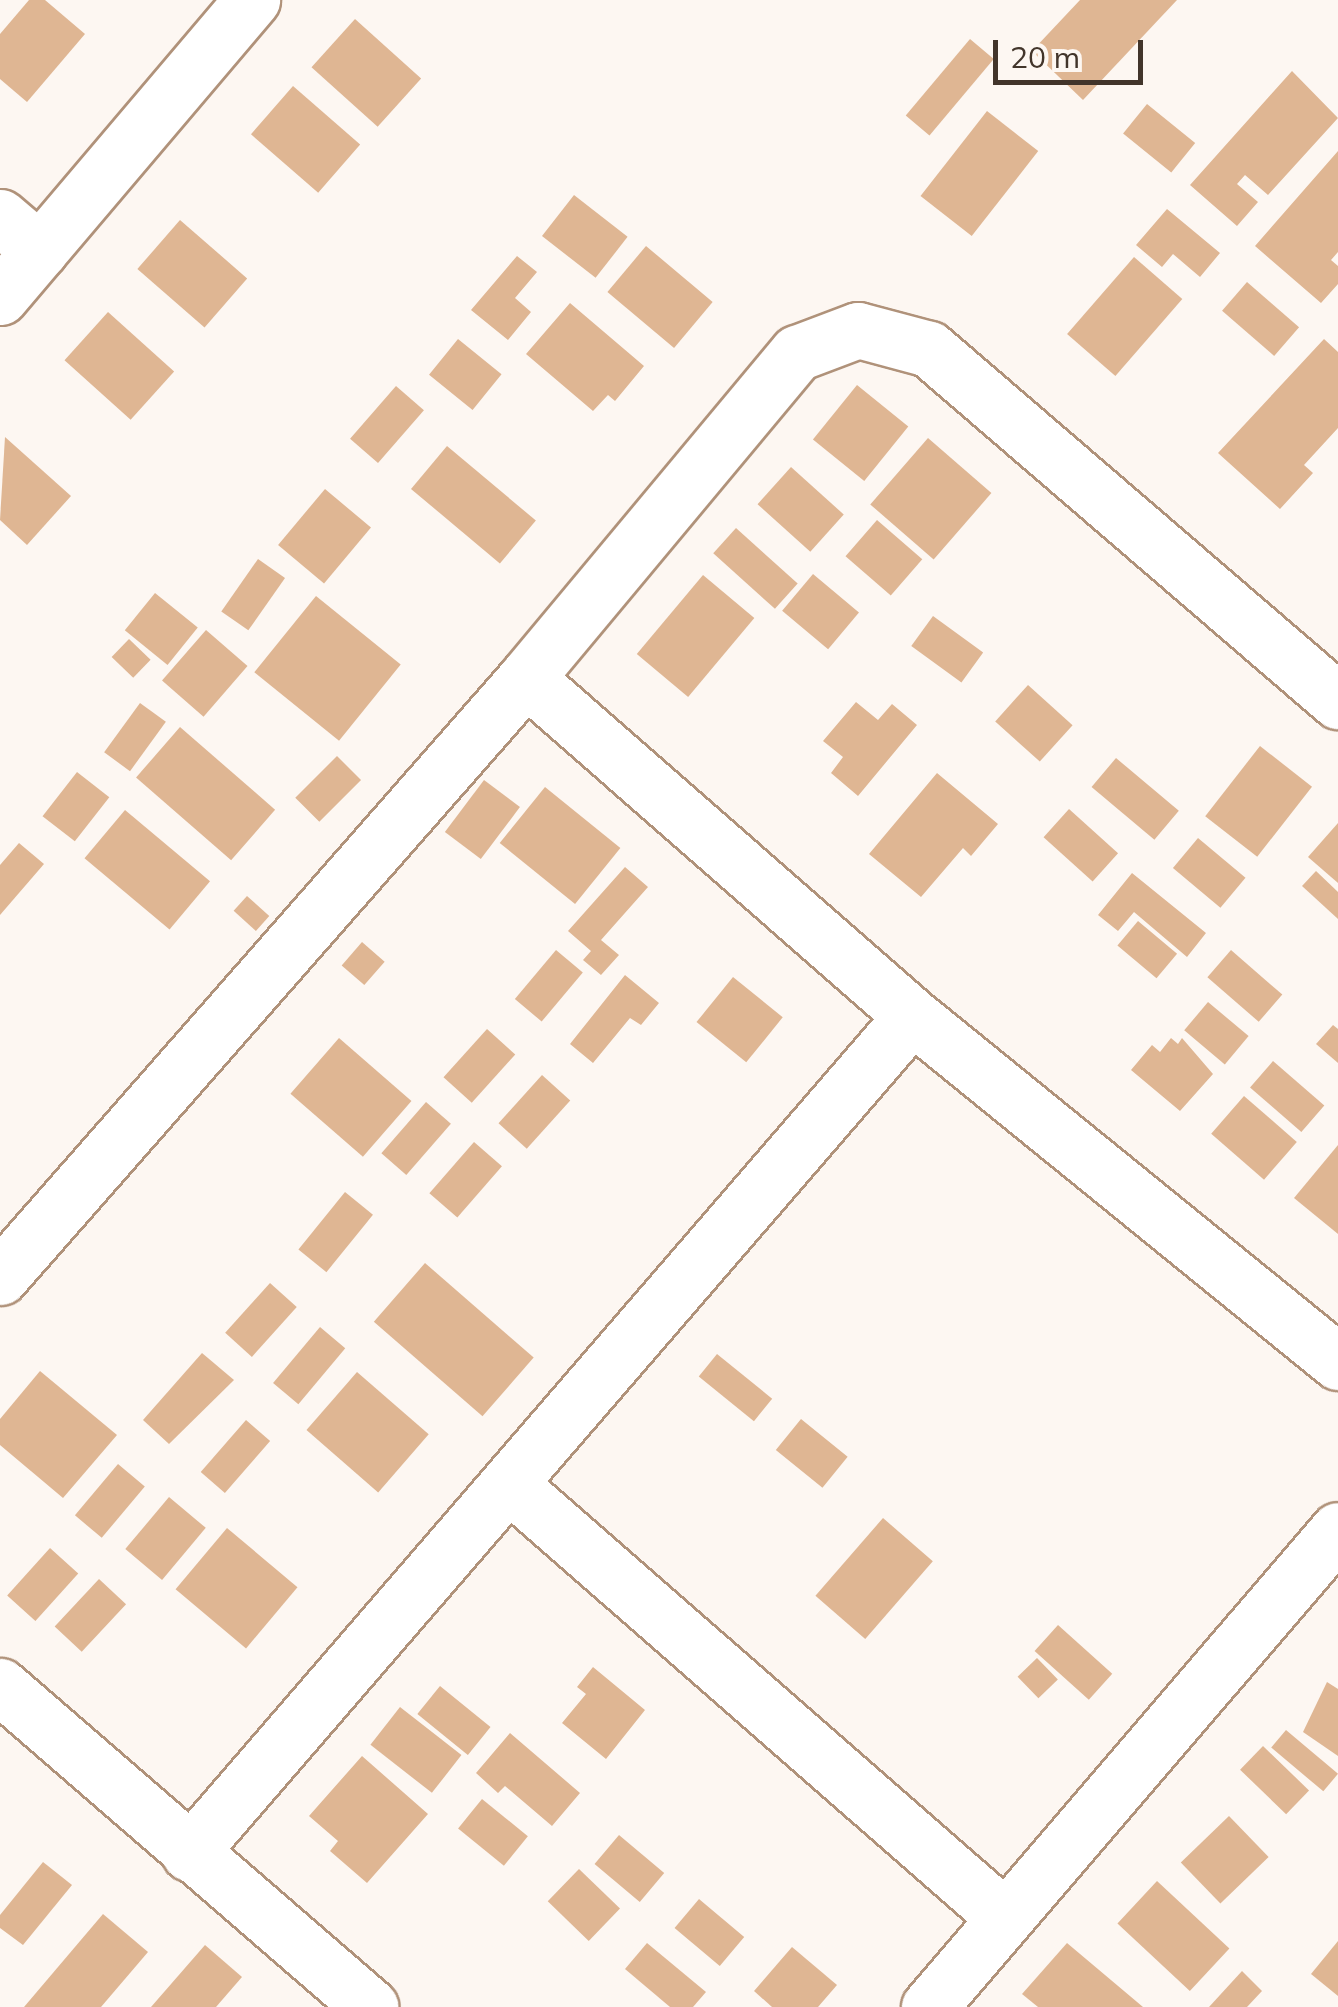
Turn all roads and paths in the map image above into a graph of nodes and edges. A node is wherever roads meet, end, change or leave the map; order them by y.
1 (252, 0) edge
2 (20, 234) edge
3 (0, 296) edge
4 (526, 678) junction
5 (1338, 700) edge
6 (912, 1016) junction
7 (0, 1277) edge
8 (1338, 1362) edge
9 (509, 1484) junction
10 (1338, 1530) edge
11 (0, 1686) edge
12 (189, 1853) junction
13 (1003, 1916) junction
14 (370, 2007) edge
15 (929, 2007) edge

1 - 2 street
2 - 3 street
4 - 5 street
4 - 6 street
4 - 7 street
6 - 8 street
6 - 9 street
9 - 12 street
9 - 13 street
10 - 13 street
11 - 12 street
12 - 14 street
13 - 15 street

